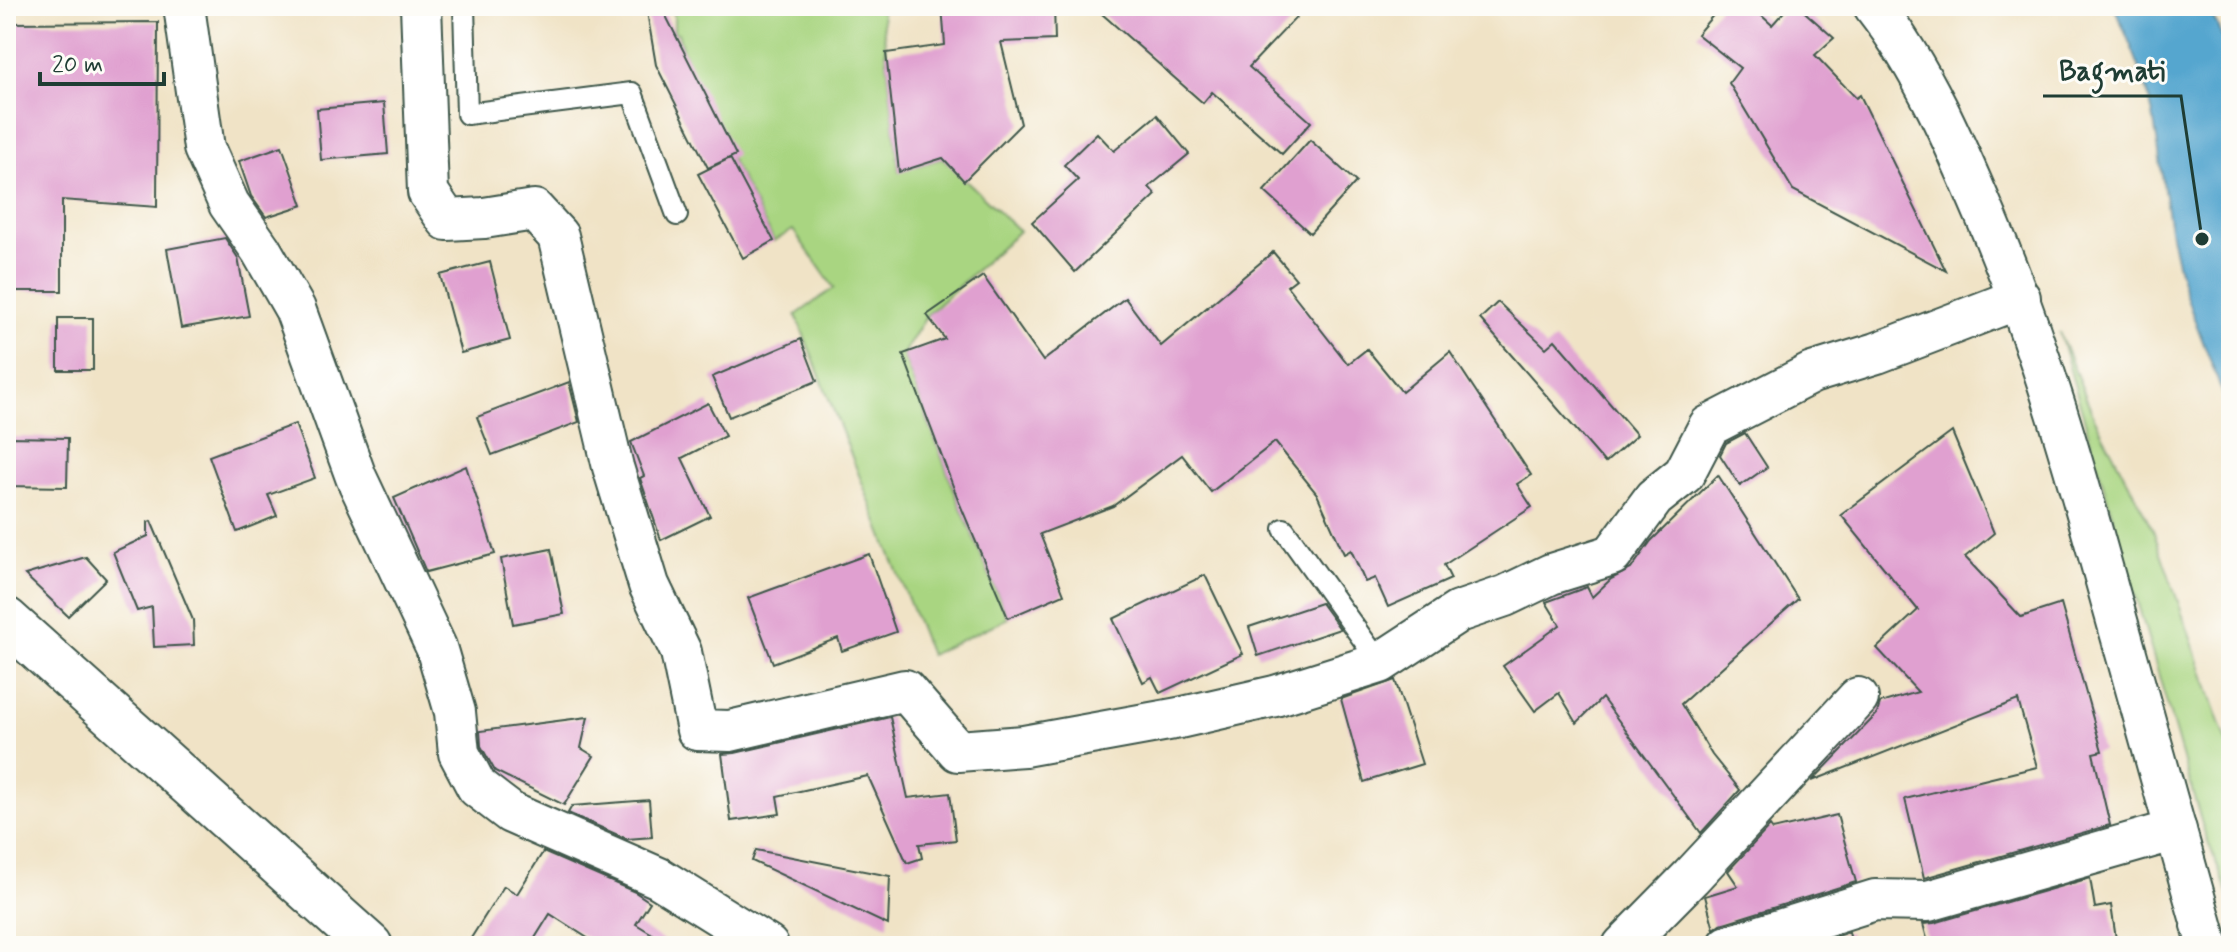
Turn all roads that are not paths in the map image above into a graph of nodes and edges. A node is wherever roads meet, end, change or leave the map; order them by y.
1 (184, 6) edge
2 (421, 6) edge
3 (464, 6) edge
4 (1874, 6) edge
5 (677, 215) dead end
6 (2020, 298) junction
7 (1284, 529) dead end
8 (6, 620) edge
9 (1380, 663) junction
10 (1858, 698) dead end
11 (2176, 830) junction
12 (370, 946) edge
13 (768, 946) edge
14 (1623, 946) edge
15 (1728, 946) edge
16 (2208, 946) edge

1 - 13 street
2 - 9 street
3 - 5 lane
4 - 6 street
6 - 9 street
6 - 11 street
7 - 9 lane
8 - 12 street
10 - 14 street
11 - 15 street
11 - 16 street

